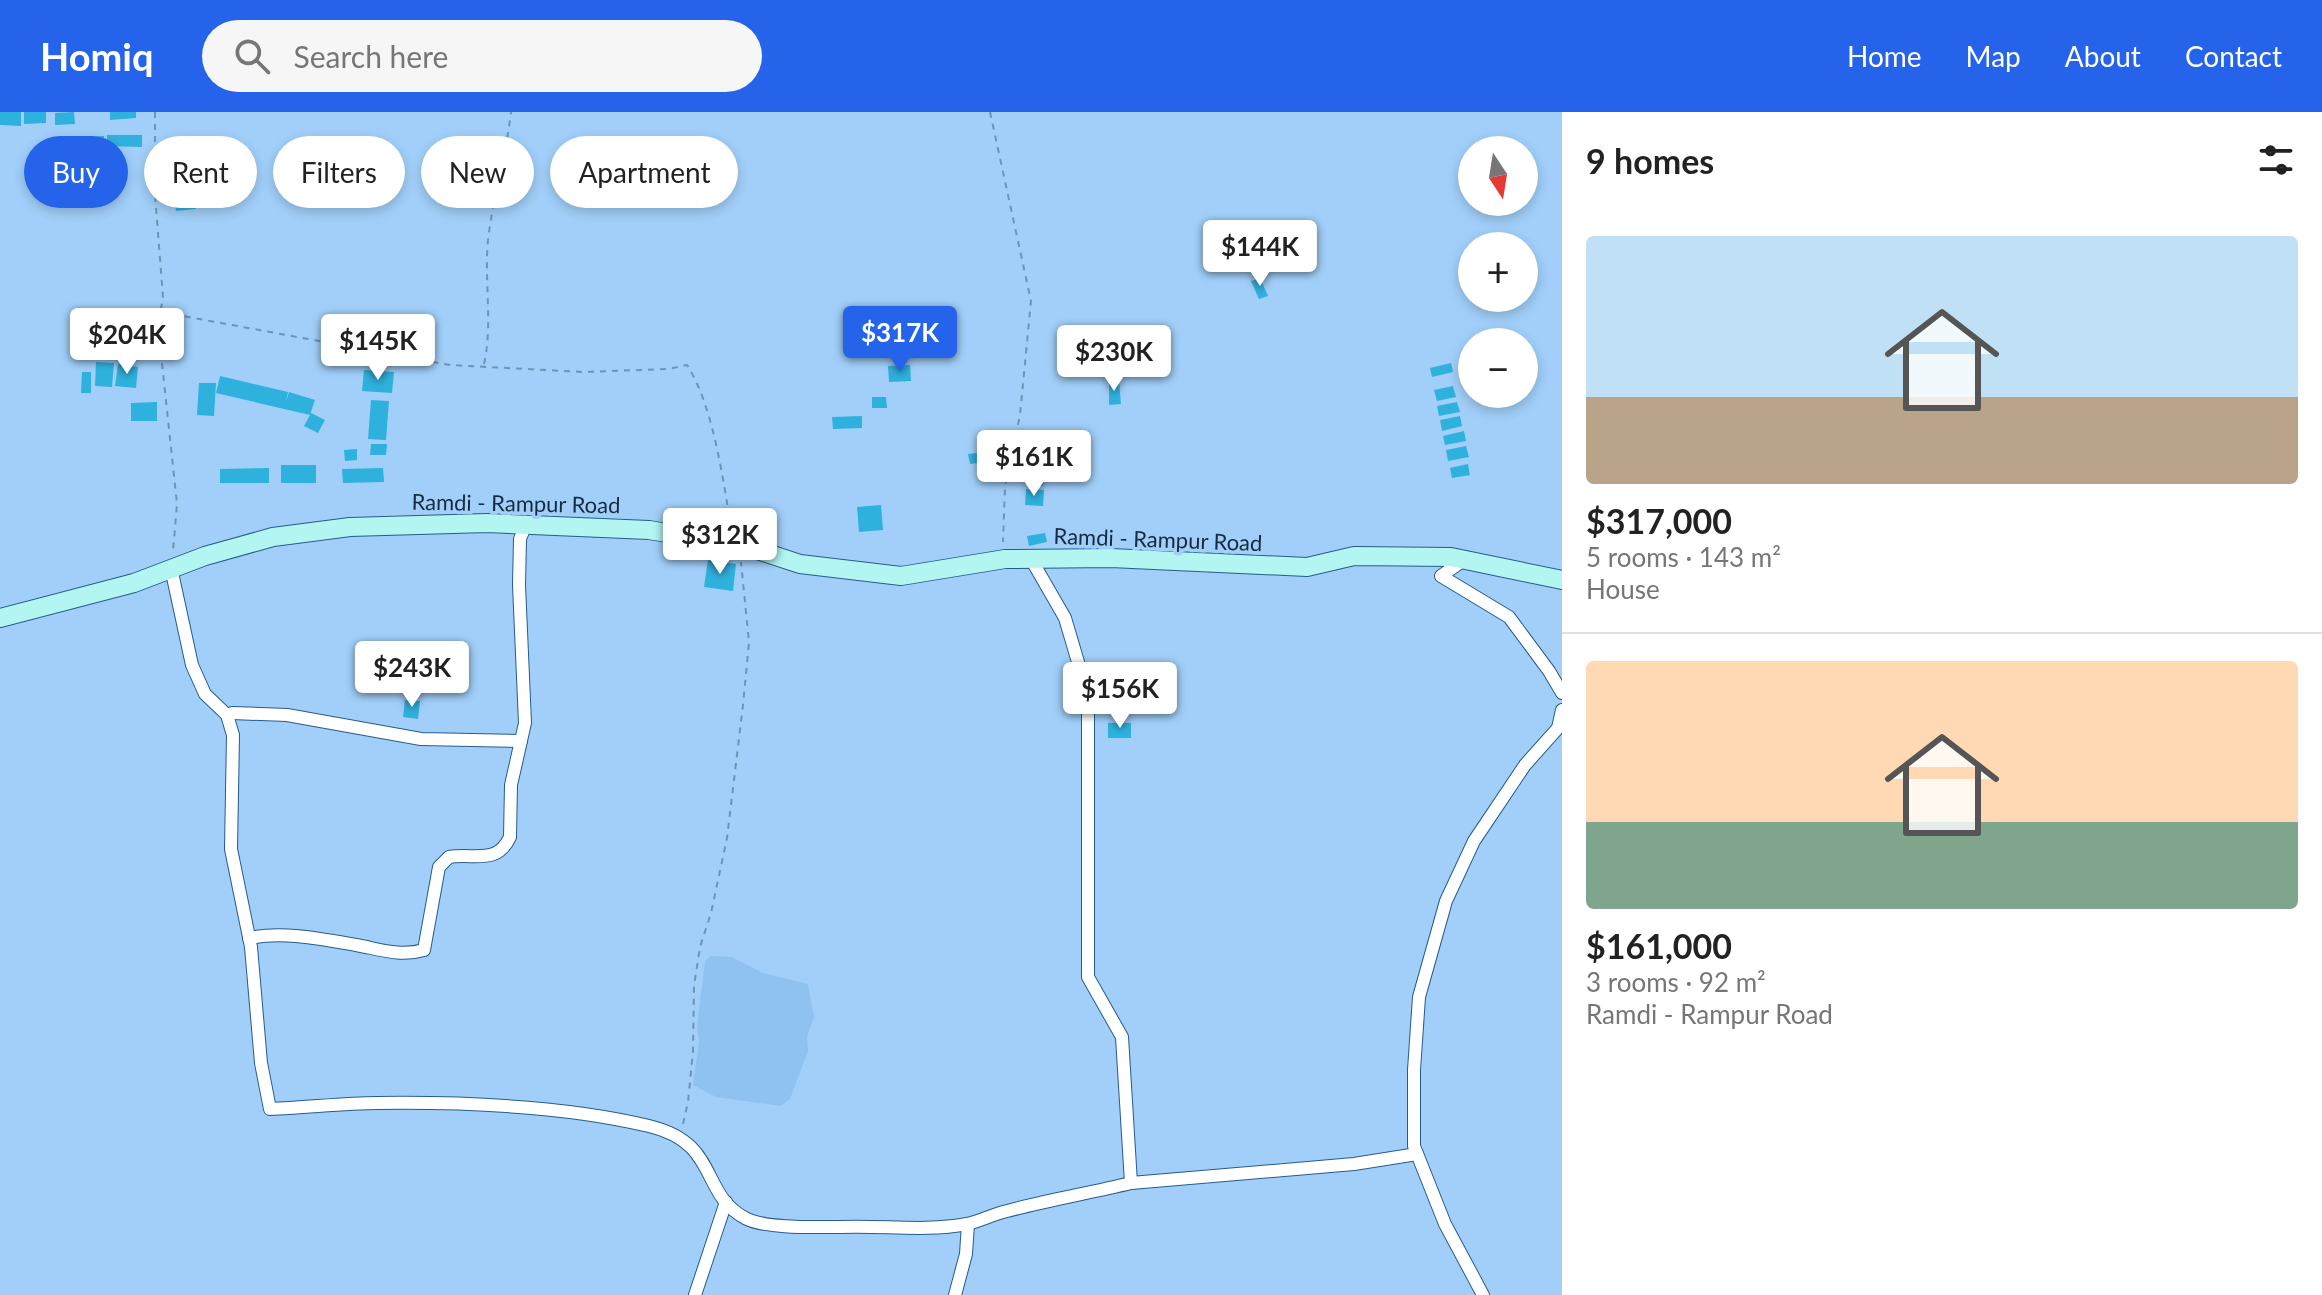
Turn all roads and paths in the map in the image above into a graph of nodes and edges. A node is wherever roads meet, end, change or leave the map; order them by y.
1 (155, 112) edge
2 (511, 112) edge
3 (990, 112) edge
4 (161, 312) junction
5 (483, 365) junction
6 (526, 524) junction
7 (740, 545) junction
8 (1005, 559) junction
9 (1031, 559) junction
10 (1465, 559) junction
11 (171, 568) junction
12 (1562, 580) edge
13 (0, 618) edge
14 (1562, 693) edge
15 (1562, 710) edge
16 (232, 713) dead end
17 (521, 741) junction
18 (249, 938) junction
19 (679, 1135) junction
20 (1417, 1154) junction
21 (1131, 1183) junction
22 (726, 1202) junction
23 (968, 1224) junction
24 (695, 1295) edge
25 (955, 1295) edge
26 (1483, 1295) edge

1 - 4 path
2 - 5 path
3 - 8 path
4 - 5 path
4 - 11 path
5 - 7 path
6 - 7 main road, Ramdi - Rampur Road
6 - 11 main road, Ramdi - Rampur Road
6 - 17 street
7 - 8 main road, Ramdi - Rampur Road
7 - 19 path
8 - 9 main road, Ramdi - Rampur Road
9 - 10 main road, Ramdi - Rampur Road
9 - 21 street
10 - 12 main road, Ramdi - Rampur Road
10 - 14 street
11 - 13 main road, Ramdi - Rampur Road
11 - 18 street
15 - 20 street
16 - 17 street
17 - 18 street
18 - 19 street
19 - 22 street
20 - 21 street
20 - 26 street
21 - 23 street
22 - 23 street
22 - 24 street
23 - 25 street

